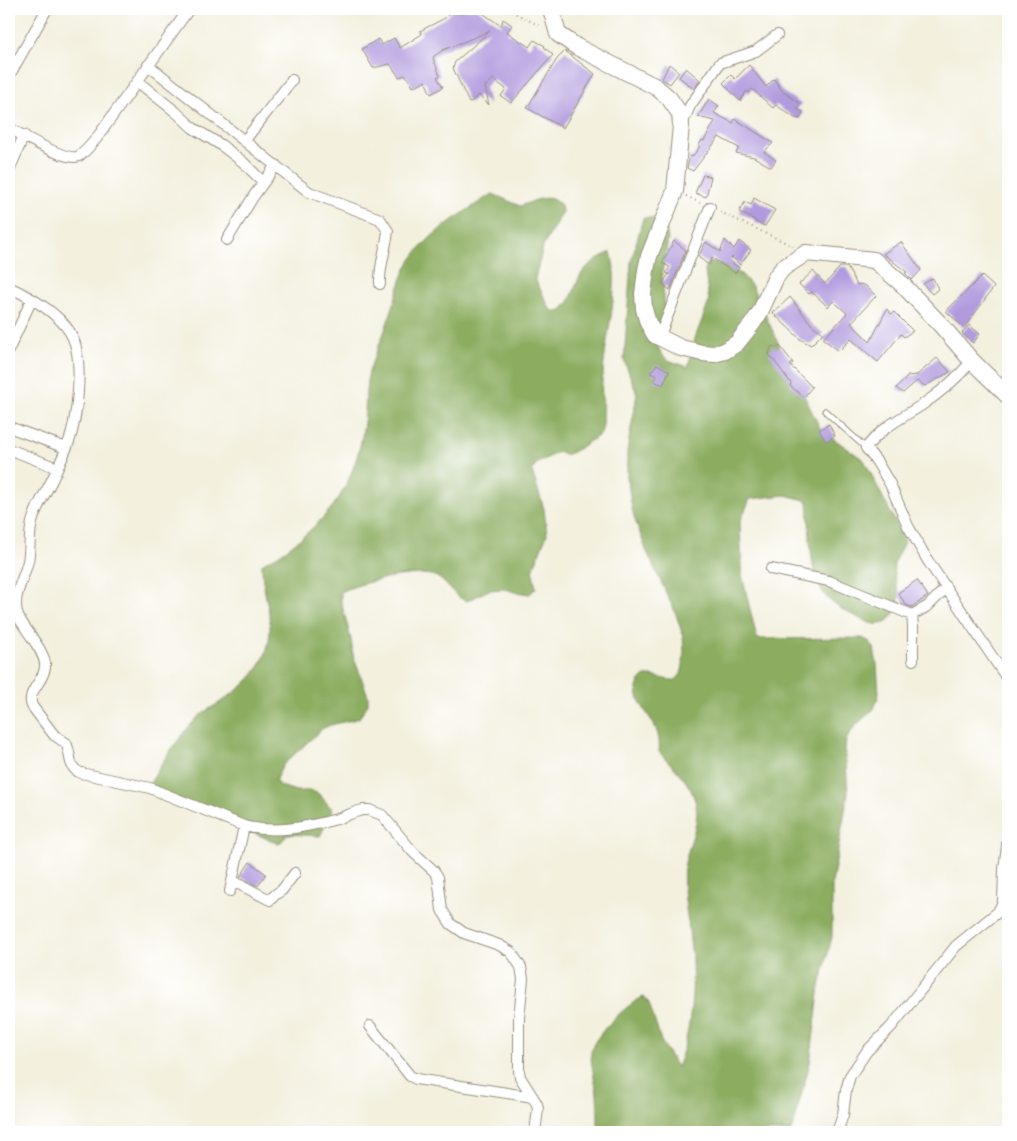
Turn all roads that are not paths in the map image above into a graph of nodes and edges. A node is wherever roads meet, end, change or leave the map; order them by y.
1 (47, 9) edge
2 (189, 9) edge
3 (551, 9) edge
4 (777, 35) dead end
5 (148, 65) junction
6 (9, 76) edge
7 (292, 80) dead end
8 (138, 82) junction
9 (681, 125) junction
10 (9, 128) edge
11 (24, 135) junction
12 (244, 140) junction
13 (276, 165) junction
14 (9, 172) edge
15 (263, 182) junction
16 (710, 207) road end
17 (227, 240) dead end
18 (380, 284) dead end
19 (9, 287) edge
20 (32, 299) junction
21 (658, 338) junction
22 (9, 350) edge
23 (972, 361) junction
24 (1008, 396) edge
25 (825, 411) dead end
26 (9, 426) edge
27 (66, 448) junction
28 (866, 448) junction
29 (9, 449) edge
30 (57, 468) junction
31 (770, 569) dead end
32 (946, 588) junction
33 (912, 615) junction
34 (913, 660) dead end
35 (1008, 680) edge
36 (244, 826) junction
37 (1008, 838) edge
38 (295, 873) dead end
39 (233, 881) junction
40 (230, 891) dead end
41 (370, 1026) dead end
42 (532, 1097) junction
43 (535, 1132) edge
44 (837, 1132) edge

1 - 6 street
2 - 5 street
3 - 9 main road
4 - 9 street
5 - 8 street
5 - 12 street
7 - 12 street
8 - 11 street
8 - 15 street
9 - 21 main road
10 - 11 street
11 - 14 street
12 - 13 street
13 - 15 street
13 - 18 street
15 - 17 street
16 - 21 street
19 - 20 street
20 - 22 street
20 - 27 street
21 - 23 main road
23 - 24 main road
23 - 28 street
25 - 28 lane
26 - 27 street
27 - 30 street
28 - 32 street
29 - 30 street
30 - 36 street
31 - 33 street
32 - 33 street
32 - 35 street
33 - 34 street
36 - 39 street
36 - 42 street
37 - 44 street
38 - 39 street
39 - 40 street
41 - 42 street
42 - 43 street

